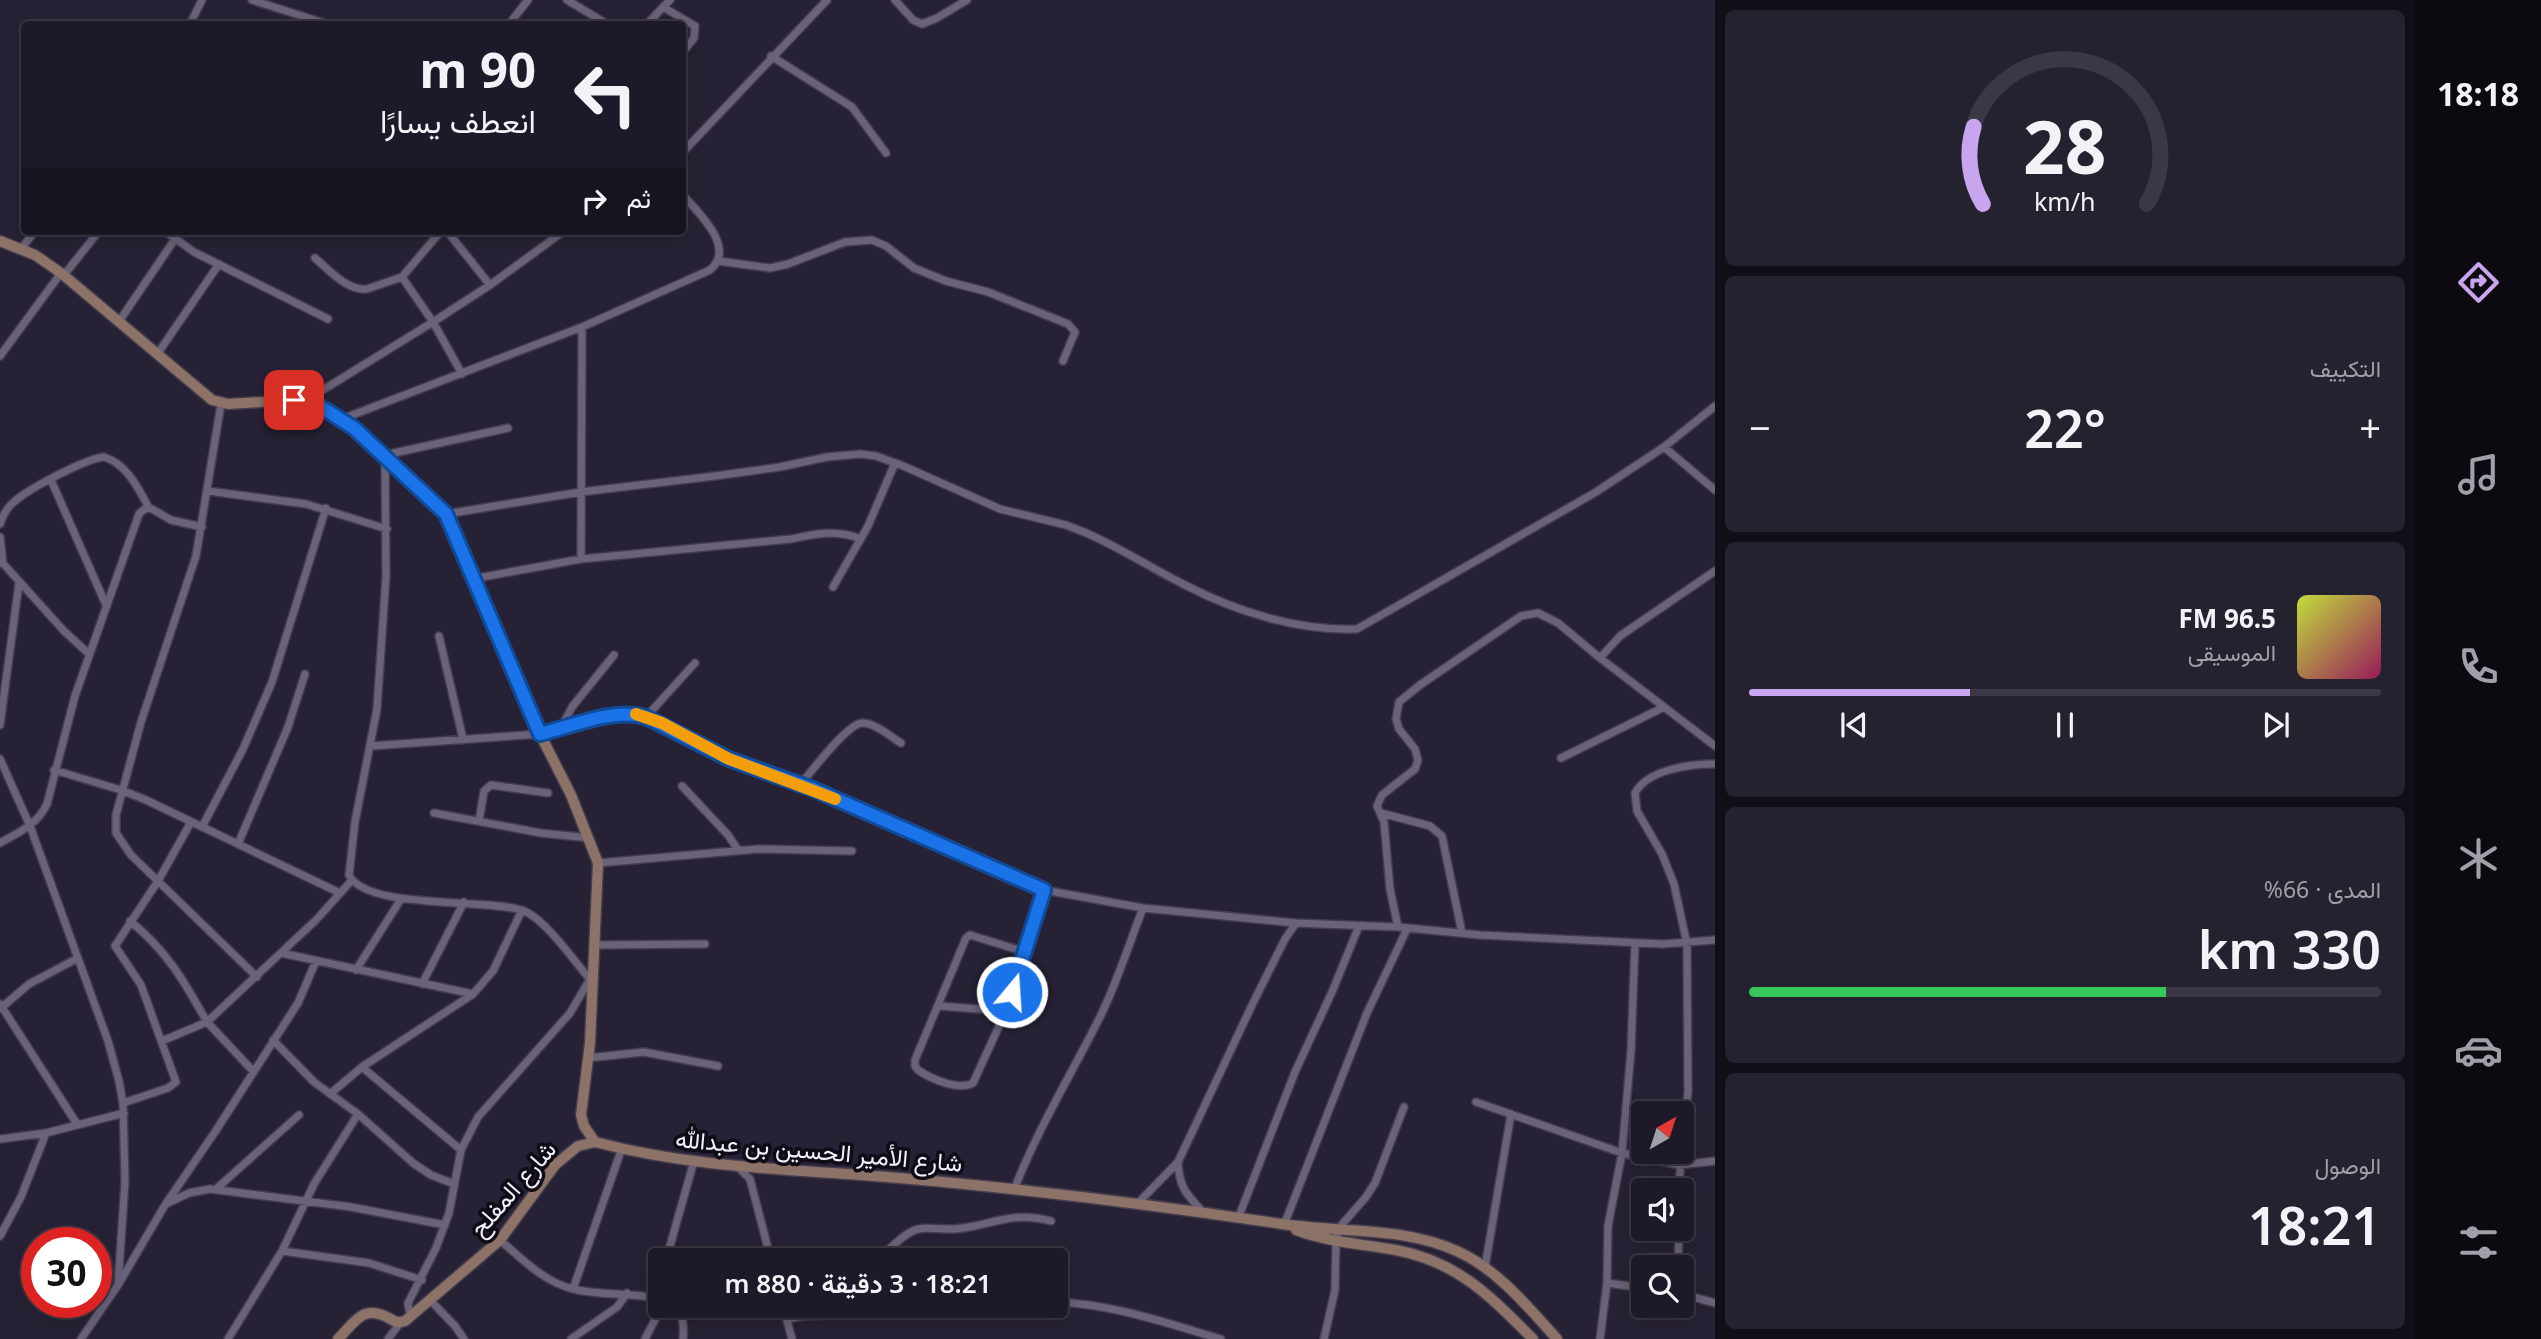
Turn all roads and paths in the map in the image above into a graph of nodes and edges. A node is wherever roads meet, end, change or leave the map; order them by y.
1 (202, 0) edge
2 (252, 0) edge
3 (528, 0) edge
4 (567, 0) edge
5 (670, 0) edge
6 (827, 0) edge
7 (895, 0) edge
8 (967, 0) edge
9 (663, 7) junction
10 (192, 21) edge
11 (318, 21) edge
12 (511, 21) edge
13 (602, 21) edge
14 (650, 21) edge
15 (686, 48) edge
16 (771, 57) junction
17 (686, 149) edge
18 (886, 153) dead end
19 (686, 199) edge
20 (32, 235) edge
21 (96, 235) edge
22 (170, 235) edge
23 (438, 235) edge
24 (450, 235) edge
25 (559, 235) edge
26 (175, 239) junction
27 (0, 241) edge
28 (21, 249) junction
29 (315, 258) dead end
30 (718, 261) junction
31 (219, 264) junction
32 (62, 274) junction
33 (402, 277) junction
34 (490, 285) junction
35 (328, 319) dead end
36 (120, 320) junction
37 (433, 322) junction
38 (582, 327) junction
39 (158, 352) junction
40 (0, 356) edge
41 (1063, 361) dead end
42 (462, 374) junction
43 (305, 401) junction
44 (221, 404) junction
45 (1715, 406) edge
46 (342, 419) junction
47 (508, 428) dead end
48 (1664, 447) junction
49 (385, 455) junction
50 (895, 463) junction
51 (51, 480) junction
52 (208, 491) junction
53 (1715, 491) edge
54 (582, 492) junction
55 (149, 508) junction
56 (326, 508) junction
57 (446, 514) junction
58 (0, 524) edge
59 (201, 527) junction
60 (387, 529) junction
61 (0, 537) edge
62 (861, 539) junction
63 (581, 559) junction
64 (1, 563) edge
65 (1715, 571) edge
66 (472, 579) junction
67 (19, 583) junction
68 (833, 587) dead end
69 (106, 606) junction
70 (439, 636) dead end
71 (89, 654) junction
72 (614, 655) dead end
73 (1600, 658) junction
74 (695, 663) dead end
75 (304, 674) dead end
76 (1664, 707) junction
77 (646, 717) junction
78 (0, 725) edge
79 (561, 728) junction
80 (540, 734) junction
81 (463, 738) junction
82 (901, 743) dead end
83 (371, 746) junction
84 (1715, 746) edge
85 (1561, 758) dead end
86 (0, 759) edge
87 (1715, 764) edge
88 (54, 770) junction
89 (800, 785) junction
90 (682, 786) dead end
91 (121, 790) junction
92 (548, 793) dead end
93 (434, 813) dead end
94 (1381, 813) junction
95 (479, 821) junction
96 (191, 822) junction
97 (30, 826) junction
98 (202, 827) junction
99 (589, 838) junction
100 (0, 843) edge
101 (238, 844) junction
102 (738, 849) junction
103 (852, 851) dead end
104 (598, 863) junction
105 (352, 880) junction
106 (158, 881) junction
107 (1044, 890) junction
108 (341, 894) junction
109 (401, 899) junction
110 (464, 902) junction
111 (1143, 908) junction
112 (522, 910) junction
113 (130, 921) junction
114 (1296, 923) junction
115 (1359, 926) junction
116 (1398, 927) junction
117 (1407, 929) junction
118 (1462, 933) junction
119 (1715, 940) edge
120 (1636, 943) junction
121 (705, 944) dead end
122 (1687, 944) junction
123 (595, 945) junction
124 (1025, 952) junction
125 (281, 953) junction
126 (78, 958) junction
127 (316, 961) junction
128 (356, 970) junction
129 (257, 977) junction
130 (592, 981) junction
131 (422, 984) junction
132 (473, 994) junction
133 (1, 1006) edge
134 (939, 1006) junction
135 (1006, 1011) junction
136 (207, 1022) junction
137 (273, 1040) junction
138 (162, 1041) junction
139 (588, 1058) junction
140 (718, 1066) dead end
141 (362, 1067) junction
142 (253, 1071) junction
143 (330, 1094) junction
144 (1687, 1101) edge
145 (1476, 1102) dead end
146 (123, 1103) junction
147 (1404, 1107) dead end
148 (124, 1113) junction
149 (358, 1114) junction
150 (1511, 1114) junction
151 (299, 1115) dead end
152 (77, 1124) junction
153 (46, 1133) junction
154 (0, 1139) edge
155 (595, 1142) junction
156 (622, 1148) junction
157 (461, 1150) junction
158 (1622, 1153) junction
159 (694, 1161) junction
160 (1178, 1161) junction
161 (1715, 1161) edge
162 (1679, 1165) junction
163 (739, 1168) junction
164 (1679, 1178) edge
165 (454, 1184) junction
166 (216, 1189) junction
167 (1014, 1190) junction
168 (306, 1200) junction
169 (1138, 1203) junction
170 (165, 1205) junction
171 (1203, 1212) junction
172 (1239, 1216) junction
173 (1051, 1221) dead end
174 (1284, 1224) junction
175 (445, 1225) junction
176 (1338, 1229) junction
177 (0, 1236) edge
178 (500, 1240) junction
179 (1336, 1241) junction
180 (669, 1248) edge
181 (768, 1248) edge
182 (891, 1248) edge
183 (282, 1251) junction
184 (1485, 1267) junction
185 (422, 1280) junction
186 (1607, 1283) junction
187 (118, 1286) junction
188 (1631, 1286) edge
189 (573, 1289) junction
190 (627, 1293) junction
191 (648, 1296) edge
192 (1694, 1297) edge
193 (430, 1300) junction
194 (1715, 1303) edge
195 (1068, 1304) edge
196 (413, 1314) junction
197 (656, 1318) edge
198 (682, 1318) edge
199 (792, 1318) edge
200 (786, 1319) joint
201 (400, 1323) junction
202 (81, 1339) edge
203 (228, 1339) edge
204 (338, 1339) edge
205 (387, 1339) edge
206 (464, 1339) edge
207 (571, 1339) edge
208 (645, 1339) edge
209 (683, 1339) edge
210 (792, 1339) edge
211 (1220, 1339) edge
212 (1324, 1339) edge
213 (1533, 1339) edge
214 (1557, 1339) edge
215 (1600, 1339) edge

1 - 10 street
2 - 11 street
3 - 12 street
4 - 13 street
5 - 9 street
6 - 16 street
7 - 8 street
9 - 14 street
9 - 15 street
16 - 17 street
16 - 18 street
19 - 30 street
20 - 28 street
21 - 32 street
22 - 26 street
23 - 33 street
24 - 34 street
25 - 34 street
26 - 31 street
26 - 36 street
27 - 28 street
28 - 32 street
29 - 33 street
30 - 38 street
30 - 41 street
31 - 35 street
31 - 39 street
32 - 36 street
32 - 40 street
33 - 37 street
34 - 37 street
36 - 39 street
37 - 42 street
37 - 43 street
38 - 42 street
38 - 54 street
39 - 44 street
42 - 46 street
43 - 44 street
43 - 46 street
44 - 52 street
45 - 48 street
46 - 49 street
47 - 49 street
48 - 50 street
48 - 53 street
49 - 57 street
49 - 60 street
50 - 54 street
50 - 62 street
51 - 55 street
51 - 58 street
51 - 69 street
52 - 56 street
52 - 59 street
54 - 57 street
54 - 63 street
55 - 59 street
55 - 69 street
56 - 60 street
56 - 98 street
57 - 66 street
59 - 91 street
60 - 83 street
61 - 64 street
62 - 63 street
62 - 68 street
63 - 66 street
64 - 67 street
65 - 73 street
66 - 80 street
67 - 71 street
67 - 78 street
69 - 71 street
70 - 81 street
71 - 88 street
72 - 79 street
73 - 76 street
73 - 94 street
74 - 77 street
75 - 101 street
76 - 84 street
76 - 85 street
77 - 79 street
77 - 89 street
79 - 80 street
80 - 81 street
80 - 99 street
81 - 83 street
82 - 89 street
83 - 105 street
86 - 97 street
87 - 122 street
88 - 91 street
88 - 97 street
89 - 107 street
90 - 102 street
91 - 96 street
91 - 106 street
92 - 95 street
93 - 95 street
94 - 116 street
94 - 118 street
95 - 99 street
96 - 98 street
96 - 106 street
97 - 100 street
97 - 126 street
98 - 101 street
99 - 104 street
101 - 108 street
102 - 103 street
102 - 104 street
104 - 123 street
105 - 108 street
105 - 109 street
106 - 113 street
106 - 129 street
107 - 111 street
107 - 124 street
108 - 125 street
109 - 110 street
109 - 128 street
110 - 112 street
110 - 131 street
111 - 114 street
111 - 167 street
112 - 130 street
112 - 132 street
113 - 136 street
113 - 138 street
114 - 115 street
114 - 160 street
115 - 116 street
115 - 172 street
116 - 117 street
117 - 118 street
117 - 174 street
118 - 120 street
119 - 122 street
120 - 122 street
120 - 158 street
121 - 123 street
122 - 144 street
123 - 130 street
124 - 134 street
124 - 135 street
125 - 127 street
125 - 129 street
126 - 133 street
126 - 146 street
127 - 128 street
127 - 137 street
128 - 131 street
129 - 136 street
130 - 139 street
130 - 157 street
131 - 132 street
132 - 141 street
133 - 152 street
134 - 135 street
134 - 135 street
136 - 138 street
136 - 142 street
137 - 142 street
137 - 143 street
138 - 146 street
139 - 140 street
139 - 155 street
141 - 143 street
141 - 157 street
142 - 170 street
143 - 149 street
145 - 150 street
146 - 148 street
147 - 176 street
148 - 152 street
148 - 187 street
149 - 165 street
149 - 168 street
150 - 158 street
150 - 184 street
151 - 166 street
152 - 153 street
153 - 154 street
153 - 177 street
155 - 156 street, شارع الأمير الحسين بن عبدالله
155 - 178 street, شارع المفلح
156 - 159 street, شارع الأمير الحسين بن عبدالله
156 - 189 street
157 - 165 street
158 - 162 street
158 - 186 street
159 - 163 street, شارع الأمير الحسين بن عبدالله
159 - 180 street
160 - 169 street
160 - 171 street
161 - 162 street
162 - 164 street
163 - 167 street, شارع الأمير الحسين بن عبدالله
163 - 181 street
165 - 175 street
166 - 168 street
166 - 170 street
167 - 169 street, شارع الأمير الحسين بن عبدالله
168 - 175 street
168 - 183 street
169 - 171 street, شارع الأمير الحسين بن عبدالله
170 - 187 street
171 - 172 street, شارع الأمير الحسين بن عبدالله
172 - 174 street, شارع الأمير الحسين بن عبدالله
173 - 182 street
174 - 176 street, شارع الأمير الحسين بن عبدالله
174 - 179 street, شارع الأمير الحسين بن عبدالله
175 - 185 street
176 - 179 street
176 - 184 street, شارع الأمير الحسين بن عبدالله
178 - 189 street
178 - 193 street, شارع المفلح
179 - 212 street
179 - 213 street, شارع الأمير الحسين بن عبدالله
183 - 185 street
183 - 203 street
184 - 214 street, شارع الأمير الحسين بن عبدالله
185 - 196 street
186 - 188 street
186 - 215 street
187 - 202 street
189 - 190 street
190 - 191 street
190 - 207 street
192 - 194 street
193 - 196 street, شارع المفلح
193 - 206 street
195 - 211 street
196 - 201 street, شارع المفلح
197 - 208 street
198 - 209 street
199 - 200 street
200 - 210 street
201 - 204 street
201 - 205 street

